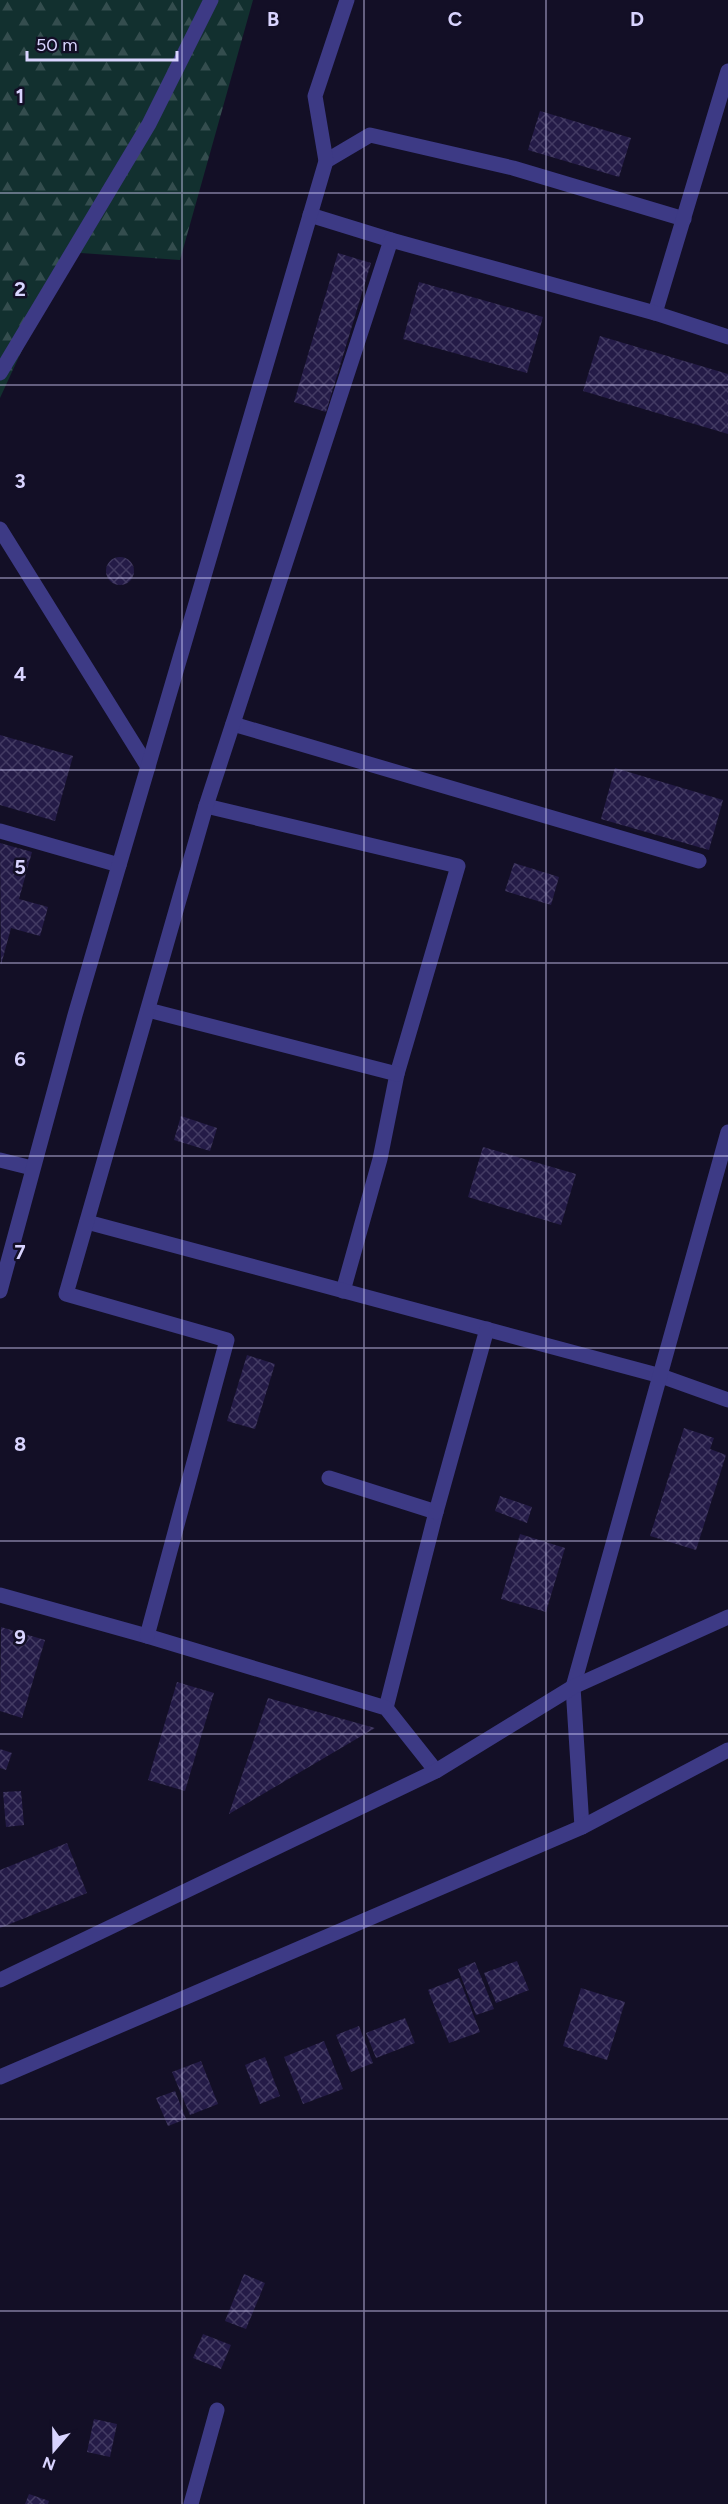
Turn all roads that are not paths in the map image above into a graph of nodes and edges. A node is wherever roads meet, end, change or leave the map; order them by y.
1 (211, 0) edge
2 (347, 0) edge
3 (728, 71) edge
4 (724, 96) edge
5 (326, 161) junction
6 (310, 215) junction
7 (684, 219) junction
8 (391, 240) junction
9 (656, 313) junction
10 (728, 337) edge
11 (0, 373) edge
12 (0, 529) edge
13 (233, 724) junction
14 (148, 767) junction
15 (206, 806) junction
16 (0, 831) edge
17 (699, 861) dead end
18 (119, 865) junction
19 (148, 1010) junction
20 (397, 1074) junction
21 (728, 1132) edge
22 (0, 1160) edge
23 (32, 1168) junction
24 (87, 1222) junction
25 (0, 1291) edge
26 (343, 1291) junction
27 (487, 1329) junction
28 (661, 1376) junction
29 (728, 1400) edge
30 (329, 1478) dead end
31 (436, 1512) junction
32 (0, 1595) edge
33 (728, 1617) edge
34 (147, 1636) junction
35 (573, 1687) junction
36 (386, 1708) junction
37 (728, 1750) edge
38 (436, 1771) junction
39 (582, 1827) junction
40 (0, 1980) edge
41 (0, 2077) edge
42 (217, 2410) dead end
43 (191, 2504) edge

1 - 11 street
2 - 5 street
3 - 4 street
4 - 7 street
5 - 6 street
5 - 7 street
6 - 8 street
6 - 14 street
7 - 9 street
8 - 9 street
8 - 13 street
9 - 10 street
12 - 14 street
13 - 15 street
13 - 17 street
14 - 18 street
15 - 19 street
15 - 20 street
16 - 18 street
18 - 23 street
19 - 20 street
19 - 24 street
20 - 26 street
21 - 28 street
22 - 23 street
23 - 25 street
24 - 26 street
24 - 34 street
26 - 27 street
27 - 28 street
27 - 31 street
28 - 29 street
28 - 35 street
30 - 31 street
31 - 36 street
32 - 34 street
33 - 35 street
34 - 36 street
35 - 38 street
35 - 39 street
36 - 38 street
37 - 39 street
38 - 40 street
39 - 41 street
42 - 43 street

